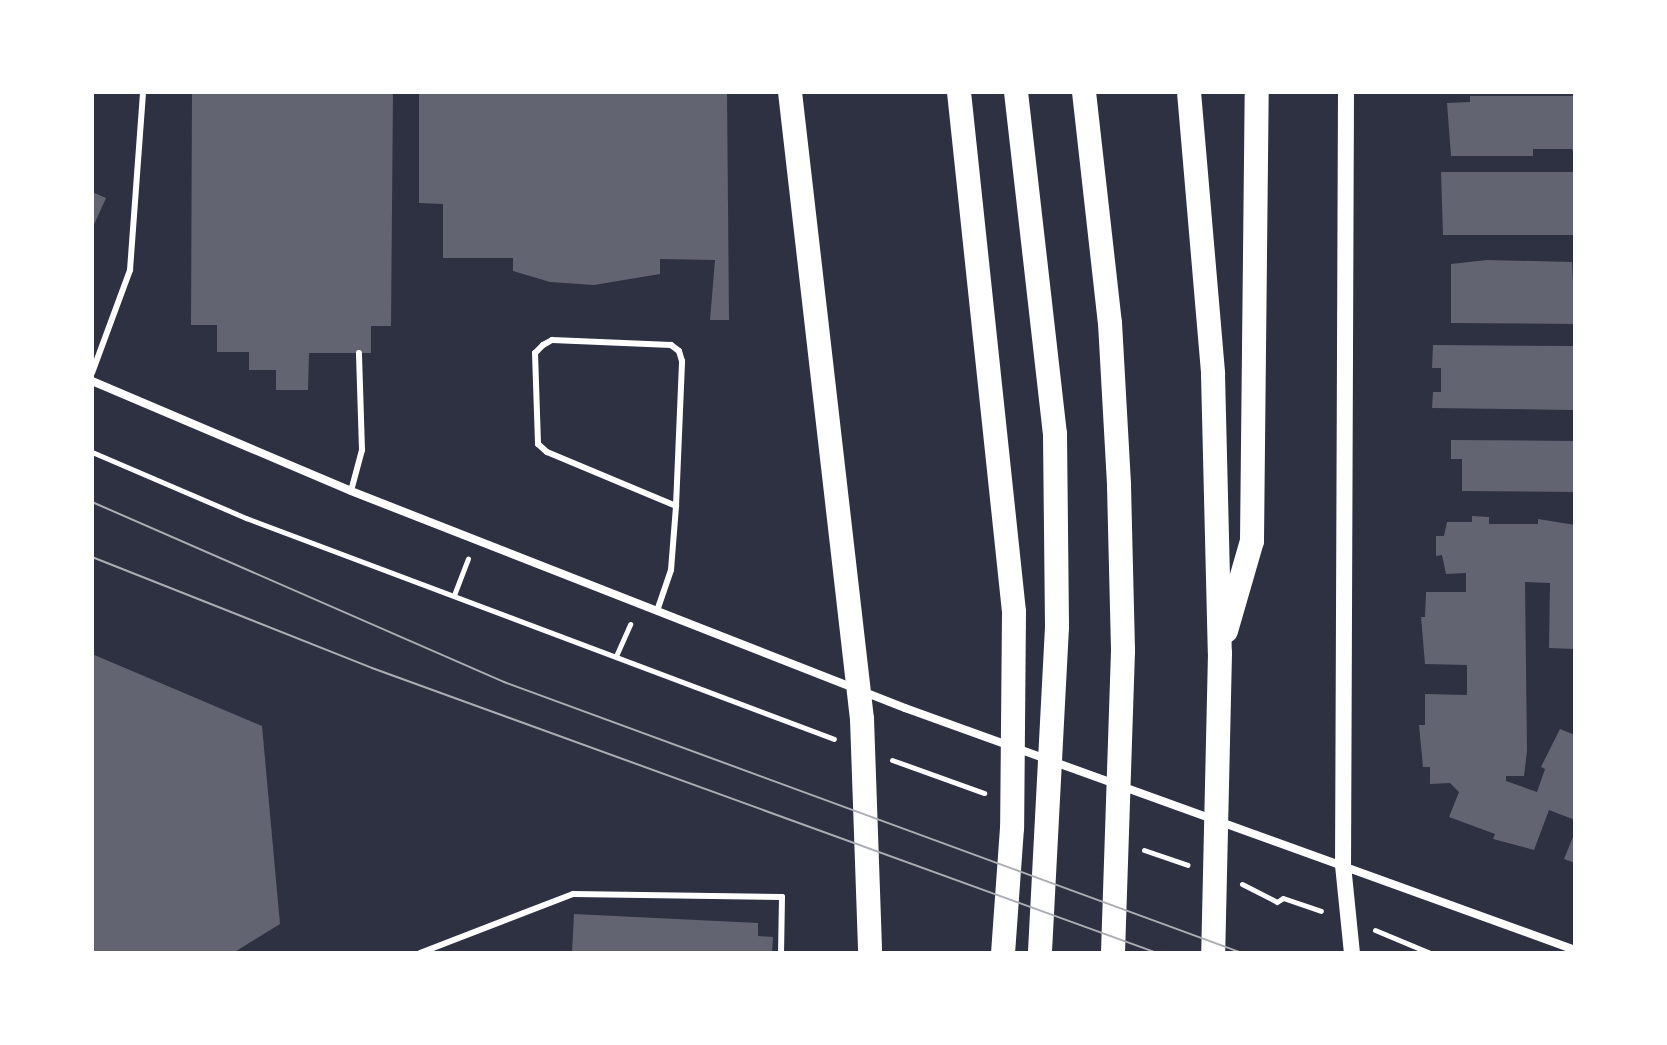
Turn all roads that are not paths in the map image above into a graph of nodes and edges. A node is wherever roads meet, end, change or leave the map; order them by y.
1 (143, 92) edge
2 (790, 92) edge
3 (959, 92) edge
4 (1016, 92) edge
5 (1084, 92) edge
6 (1189, 92) edge
7 (1257, 92) edge
8 (1346, 92) edge
9 (359, 353) dead end
10 (92, 373) edge
11 (92, 381) edge
12 (351, 491) junction
13 (676, 506) junction
14 (657, 611) junction
15 (1220, 653) junction
16 (1343, 865) junction
17 (1575, 950) edge
18 (420, 953) edge
19 (781, 953) edge
20 (870, 953) edge
21 (1003, 953) edge
22 (1040, 953) edge
23 (1113, 953) edge
24 (1213, 953) edge
25 (1352, 953) edge

1 - 10 lane
2 - 20 highway
3 - 21 highway
4 - 22 highway
5 - 23 highway
6 - 15 highway
7 - 15 highway
8 - 16 main road
9 - 12 lane
11 - 12 street
12 - 14 street
13 - 13 lane
13 - 14 lane
14 - 16 street
15 - 24 highway
16 - 17 street
16 - 25 main road
18 - 19 lane

